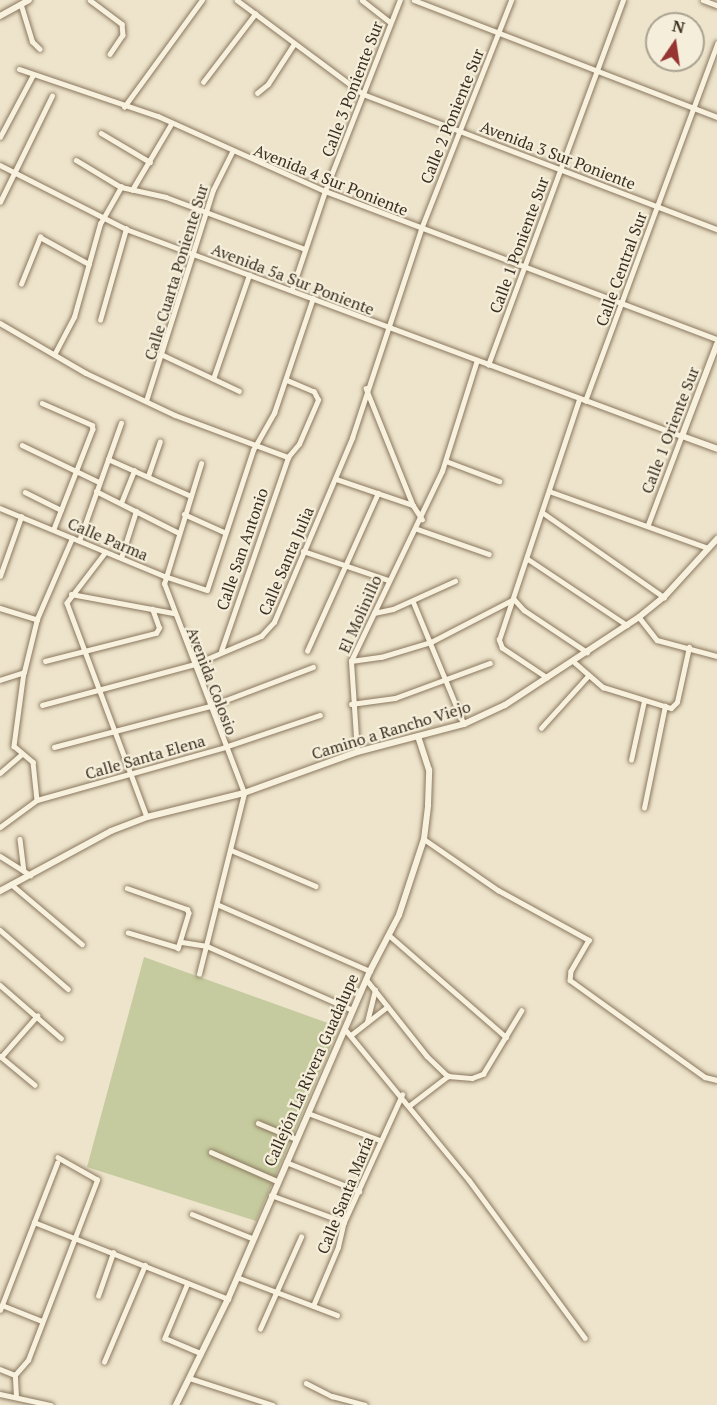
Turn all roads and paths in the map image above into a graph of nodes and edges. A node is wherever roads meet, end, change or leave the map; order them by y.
1 (29, 0) edge
2 (90, 0) edge
3 (202, 0) edge
4 (237, 0) edge
5 (362, 0) edge
6 (400, 0) edge
7 (414, 0) edge
8 (511, 0) edge
9 (623, 0) edge
10 (703, 0) edge
11 (21, 4) junction
12 (717, 5) edge
13 (255, 14) junction
14 (0, 15) edge
15 (390, 22) junction
16 (498, 33) junction
17 (294, 44) junction
18 (717, 44) edge
19 (40, 49) dead end
20 (110, 54) dead end
21 (19, 69) dead end
22 (597, 74) junction
23 (33, 75) junction
24 (203, 82) dead end
25 (257, 93) dead end
26 (363, 94) junction
27 (52, 96) dead end
28 (124, 107) junction
29 (693, 108) junction
30 (717, 117) edge
31 (171, 124) junction
32 (459, 129) junction
33 (101, 133) dead end
34 (0, 137) edge
35 (232, 152) junction
36 (76, 160) dead end
37 (150, 162) junction
38 (0, 165) edge
39 (560, 169) junction
40 (13, 171) junction
41 (121, 187) junction
42 (132, 190) junction
43 (325, 191) junction
44 (0, 202) edge
45 (656, 206) junction
46 (206, 212) junction
47 (103, 219) junction
48 (126, 229) junction
49 (421, 229) junction
50 (717, 229) edge
51 (305, 249) junction
52 (193, 253) junction
53 (89, 264) junction
54 (522, 264) junction
55 (249, 275) junction
56 (21, 284) dead end
57 (292, 289) junction
58 (313, 298) junction
59 (623, 302) junction
60 (100, 320) dead end
61 (0, 323) edge
62 (388, 328) junction
63 (717, 339) edge
64 (717, 344) edge
65 (55, 353) junction
66 (163, 355) junction
67 (477, 360) junction
68 (488, 364) junction
69 (213, 379) junction
70 (286, 380) junction
71 (366, 388) junction
72 (239, 391) dead end
73 (582, 400) junction
74 (146, 401) junction
75 (42, 403) dead end
76 (122, 423) dead end
77 (682, 436) junction
78 (160, 442) dead end
79 (256, 444) junction
80 (22, 445) dead end
81 (717, 449) edge
82 (288, 457) junction
83 (108, 459) junction
84 (446, 461) junction
85 (201, 464) dead end
86 (74, 470) junction
87 (134, 470) junction
88 (148, 476) junction
89 (336, 479) junction
90 (499, 481) dead end
91 (99, 482) junction
92 (96, 491) junction
93 (549, 491) junction
94 (25, 492) dead end
95 (378, 493) junction
96 (191, 496) junction
97 (121, 503) junction
98 (412, 505) junction
99 (0, 508) edge
100 (61, 510) junction
101 (136, 511) junction
102 (542, 512) junction
103 (184, 514) junction
104 (21, 517) junction
105 (422, 519) junction
106 (648, 526) junction
107 (417, 529) junction
108 (54, 530) junction
109 (177, 532) junction
110 (224, 532) junction
111 (72, 538) junction
112 (717, 539) edge
113 (79, 541) junction
114 (708, 548) junction
115 (303, 551) junction
116 (106, 552) junction
117 (489, 554) dead end
118 (121, 558) junction
119 (528, 558) junction
120 (345, 565) junction
121 (0, 576) edge
122 (164, 576) junction
123 (388, 580) junction
124 (455, 581) dead end
125 (70, 594) junction
126 (664, 597) junction
127 (514, 599) junction
128 (413, 601) junction
129 (0, 608) edge
130 (152, 609) junction
131 (174, 613) junction
132 (374, 613) junction
133 (639, 617) junction
134 (38, 619) junction
135 (627, 625) junction
136 (431, 642) junction
137 (689, 647) junction
138 (84, 651) junction
139 (220, 651) junction
140 (307, 651) dead end
141 (587, 652) junction
142 (717, 656) edge
143 (45, 661) dead end
144 (351, 661) junction
145 (573, 661) junction
146 (490, 663) dead end
147 (195, 664) junction
148 (313, 667) dead end
149 (24, 672) junction
150 (588, 676) junction
151 (548, 678) junction
152 (0, 680) edge
153 (448, 682) junction
154 (98, 689) junction
155 (644, 701) junction
156 (351, 704) junction
157 (42, 705) dead end
158 (210, 706) junction
159 (665, 706) junction
160 (320, 715) dead end
161 (464, 724) junction
162 (541, 728) dead end
163 (114, 732) junction
164 (418, 737) junction
165 (54, 747) dead end
166 (225, 747) junction
167 (357, 752) junction
168 (22, 754) junction
169 (631, 760) dead end
170 (130, 772) junction
171 (0, 773) edge
172 (244, 793) junction
173 (37, 801) junction
174 (644, 808) dead end
175 (147, 817) junction
176 (0, 827) edge
177 (424, 838) junction
178 (20, 839) dead end
179 (231, 850) junction
180 (0, 856) edge
181 (27, 873) junction
182 (11, 884) junction
183 (316, 886) dead end
184 (127, 888) dead end
185 (0, 891) edge
186 (219, 905) junction
187 (0, 930) edge
188 (128, 933) dead end
189 (390, 936) junction
190 (182, 942) junction
191 (82, 944) dead end
192 (207, 946) junction
193 (370, 971) junction
194 (199, 974) dead end
195 (366, 979) junction
196 (0, 985) edge
197 (68, 988) dead end
198 (375, 990) junction
199 (387, 1007) junction
200 (353, 1010) junction
201 (521, 1011) dead end
202 (37, 1016) junction
203 (367, 1022) junction
204 (345, 1029) junction
205 (351, 1035) junction
206 (506, 1037) junction
207 (61, 1038) dead end
208 (1, 1056) edge
209 (448, 1076) junction
210 (717, 1080) edge
211 (35, 1085) dead end
212 (402, 1095) junction
213 (410, 1105) junction
214 (308, 1113) junction
215 (258, 1122) dead end
216 (296, 1139) junction
217 (380, 1140) junction
218 (211, 1152) dead end
219 (286, 1162) junction
220 (277, 1181) junction
221 (358, 1191) junction
222 (271, 1195) junction
223 (192, 1214) dead end
224 (34, 1222) junction
225 (344, 1222) junction
226 (49, 1226) junction
227 (28, 1237) junction
228 (74, 1237) junction
229 (301, 1237) dead end
230 (252, 1238) junction
231 (113, 1253) junction
232 (145, 1265) junction
233 (237, 1277) junction
234 (188, 1283) junction
235 (278, 1293) junction
236 (98, 1296) dead end
237 (228, 1299) junction
238 (314, 1306) junction
239 (1, 1307) edge
240 (337, 1315) dead end
241 (42, 1321) junction
242 (260, 1329) dead end
243 (585, 1338) dead end
244 (201, 1353) junction
245 (104, 1362) dead end
246 (0, 1369) edge
247 (15, 1375) junction
248 (189, 1378) junction
249 (306, 1383) dead end
250 (0, 1394) edge
251 (16, 1397) junction
252 (51, 1405) edge
253 (176, 1405) edge
254 (273, 1405) edge
255 (365, 1405) edge

1 - 11 street
2 - 20 street
3 - 28 street
4 - 13 street, Avenida 3 Sur Poniente
5 - 15 street
6 - 15 street, Calle 3 Poniente Sur
7 - 16 street
8 - 16 street, Calle 2 Poniente Sur
9 - 22 street, Calle 1 Poniente Sur
10 - 12 street
11 - 14 street
11 - 19 street
13 - 17 street, Avenida 3 Sur Poniente
13 - 24 street
15 - 26 street, Calle 3 Poniente Sur
16 - 22 street
16 - 32 street, Calle 2 Poniente Sur
17 - 25 street
17 - 26 street, Avenida 3 Sur Poniente
18 - 29 street, Calle Central Sur
21 - 23 street, Avenida 4 Sur Poniente
22 - 29 street
22 - 39 street, Calle 1 Poniente Sur
23 - 28 street, Avenida 4 Sur Poniente
23 - 34 street
26 - 32 street, Avenida 3 Sur Poniente
26 - 43 street, Calle 3 Poniente Sur
27 - 40 street
28 - 31 street, Avenida 4 Sur Poniente
29 - 30 street
29 - 45 street, Calle Central Sur
31 - 35 street, Avenida 4 Sur Poniente
31 - 37 street
32 - 39 street, Avenida 3 Sur Poniente
32 - 49 street, Calle 2 Poniente Sur
33 - 37 street
35 - 43 street, Avenida 4 Sur Poniente
35 - 46 street, Calle Cuarta Poniente Sur
36 - 41 street
37 - 42 street
38 - 40 street, Avenida 5a Sur Poniente
39 - 45 street, Avenida 3 Sur Poniente
39 - 54 street, Calle 1 Poniente Sur
40 - 44 street
40 - 47 street, Avenida 5a Sur Poniente
41 - 42 street
41 - 47 street
42 - 46 street
43 - 49 street, Avenida 4 Sur Poniente
43 - 51 street, Calle 3 Poniente Sur
45 - 50 street, Avenida 3 Sur Poniente
45 - 59 street, Calle Central Sur
46 - 51 street
46 - 52 street, Calle Cuarta Poniente Sur
47 - 48 street, Avenida 5a Sur Poniente
47 - 53 street
48 - 52 street, Avenida 5a Sur Poniente
48 - 60 street
49 - 54 street, Avenida 4 Sur Poniente
49 - 62 street, Calle 2 Poniente Sur
51 - 57 street, Calle 3 Poniente Sur
52 - 55 street, Avenida 5a Sur Poniente
52 - 66 street, Calle Cuarta Poniente Sur
53 - 56 street
53 - 65 street
54 - 59 street, Avenida 4 Sur Poniente
54 - 68 street, Calle 1 Poniente Sur
55 - 57 street, Avenida 5a Sur Poniente
55 - 69 street
57 - 58 street, Avenida 5a Sur Poniente
58 - 62 street, Avenida 5a Sur Poniente
58 - 70 street
59 - 63 street, Avenida 4 Sur Poniente
59 - 73 street, Calle Central Sur
61 - 65 street
62 - 67 street, Avenida 5a Sur Poniente
62 - 71 street, Calle 2 Poniente Sur
64 - 77 street, Calle 1 Oriente Sur
65 - 74 street
66 - 69 street
66 - 74 street, Calle Cuarta Poniente Sur
67 - 68 street, Avenida 5a Sur Poniente
67 - 84 street, El Molinillo
68 - 73 street, Avenida 5a Sur Poniente
69 - 72 street
70 - 79 street
70 - 82 street, Calle San Antonio
71 - 89 street, Calle 2 Poniente Sur
71 - 98 street
73 - 77 street, Avenida 5a Sur Poniente
73 - 93 street, Calle Central Sur
74 - 79 street
75 - 86 street
76 - 83 street
77 - 81 street
77 - 106 street, Calle 1 Oriente Sur
78 - 88 street
79 - 82 street
79 - 110 street
80 - 86 street
82 - 139 street, Calle San Antonio
83 - 87 street
83 - 91 street
84 - 90 street
84 - 105 street, El Molinillo
85 - 96 street
86 - 91 street
86 - 100 street
87 - 88 street
87 - 97 street
88 - 96 street
89 - 95 street
89 - 115 street, Calle Santa Julia
91 - 92 street
92 - 97 street
92 - 113 street
93 - 102 street, Calle Central Sur
93 - 106 street
94 - 100 street
95 - 98 street
95 - 120 street
96 - 103 street
97 - 101 street
98 - 105 street
99 - 104 street, Calle Parma
100 - 108 street
101 - 109 street
101 - 118 street
102 - 119 street, Calle Central Sur
102 - 126 street
103 - 109 street
103 - 110 street
104 - 108 street, Calle Parma
104 - 121 street
105 - 107 street, El Molinillo
106 - 114 street
107 - 117 street
107 - 123 street, El Molinillo
108 - 111 street, Calle Parma
109 - 122 street
110 - 122 street, Calle Parma
111 - 113 street, Calle Parma
111 - 134 street
112 - 114 street, Camino a Rancho Viejo
113 - 116 street, Calle Parma
114 - 126 street, Camino a Rancho Viejo
115 - 120 street
115 - 139 street, Calle Santa Julia
116 - 118 street, Calle Parma
116 - 125 street
118 - 122 street, Calle Parma
119 - 127 street, Calle Central Sur
119 - 135 street
120 - 123 street
120 - 140 street
122 - 131 street, Avenida Colosio
123 - 132 street, El Molinillo
124 - 128 street
125 - 130 street
125 - 138 street
126 - 133 street, Camino a Rancho Viejo
127 - 136 street
127 - 141 street
127 - 151 street, Calle Central Sur
128 - 132 street
128 - 136 street
129 - 134 street
130 - 131 street
130 - 138 street
131 - 147 street, Avenida Colosio
132 - 144 street, El Molinillo
133 - 135 street, Camino a Rancho Viejo
133 - 137 street
134 - 149 street
135 - 141 street, Camino a Rancho Viejo
136 - 144 street
136 - 153 street
137 - 142 street
137 - 159 street
138 - 143 street
138 - 154 street
139 - 147 street, Calle Santa Julia
141 - 145 street, Camino a Rancho Viejo
144 - 156 street, El Molinillo
145 - 150 street
145 - 151 street, Camino a Rancho Viejo
146 - 153 street
147 - 154 street, Calle Santa Julia
147 - 158 street, Avenida Colosio
148 - 158 street
149 - 152 street
149 - 168 street
150 - 155 street
150 - 162 street
151 - 161 street, Camino a Rancho Viejo
153 - 156 street
153 - 161 street
154 - 157 street, Calle Santa Julia
154 - 163 street
155 - 159 street
155 - 169 street
156 - 167 street, El Molinillo
158 - 163 street
158 - 166 street, Avenida Colosio
159 - 174 street
160 - 166 street, Calle Santa Elena
161 - 164 street, Camino a Rancho Viejo
163 - 165 street
163 - 170 street
164 - 167 street, Camino a Rancho Viejo
164 - 177 street, Callejón La Rivera Guadalupe
166 - 170 street, Calle Santa Elena
166 - 172 street, Avenida Colosio
167 - 172 street, Camino a Rancho Viejo
168 - 171 street
168 - 173 street
170 - 173 street, Calle Santa Elena
170 - 175 street
172 - 175 street, Camino a Rancho Viejo
172 - 179 street
173 - 176 street, Calle Santa Elena
175 - 181 street, Camino a Rancho Viejo
177 - 189 street, Callejón La Rivera Guadalupe
177 - 210 street
178 - 181 street
179 - 183 street
179 - 186 street
180 - 181 street
181 - 182 street, Camino a Rancho Viejo
182 - 185 street, Camino a Rancho Viejo
182 - 191 street
184 - 190 street
186 - 192 street
186 - 193 street
187 - 197 street
188 - 190 street
189 - 193 street, Callejón La Rivera Guadalupe
189 - 206 street
190 - 192 street
192 - 194 street
192 - 200 street
193 - 195 street, Callejón La Rivera Guadalupe
195 - 198 street
195 - 200 street, Callejón La Rivera Guadalupe
196 - 202 street
198 - 199 street
198 - 203 street
199 - 203 street
199 - 209 street
200 - 204 street, Callejón La Rivera Guadalupe
201 - 206 street
202 - 207 street
202 - 208 street
203 - 205 street
204 - 205 street
204 - 214 street, Callejón La Rivera Guadalupe
205 - 212 street
206 - 209 street
208 - 211 street
209 - 213 street
212 - 213 street
212 - 217 street, Calle Santa María
213 - 243 street
214 - 216 street, Callejón La Rivera Guadalupe
214 - 217 street
215 - 216 street
216 - 219 street, Callejón La Rivera Guadalupe
217 - 221 street, Calle Santa María
218 - 220 street
219 - 220 street, Callejón La Rivera Guadalupe
219 - 221 street
220 - 222 street, Callejón La Rivera Guadalupe
221 - 225 street, Calle Santa María
222 - 225 street
222 - 230 street, Callejón La Rivera Guadalupe
223 - 230 street
224 - 226 street
224 - 227 street
224 - 228 street
225 - 238 street, Calle Santa María
226 - 227 street
226 - 228 street
227 - 239 street
228 - 231 street
228 - 241 street
229 - 235 street
230 - 233 street, Callejón La Rivera Guadalupe
231 - 232 street
231 - 236 street
232 - 234 street
232 - 245 street
233 - 235 street
233 - 237 street, Callejón La Rivera Guadalupe
234 - 237 street
234 - 244 street
235 - 238 street
235 - 242 street
237 - 244 street, Callejón La Rivera Guadalupe
238 - 240 street
239 - 241 street
241 - 247 street
244 - 248 street, Callejón La Rivera Guadalupe
246 - 247 street
247 - 251 street
248 - 253 street, Callejón La Rivera Guadalupe
248 - 254 street
249 - 255 street
250 - 251 street
251 - 252 street

